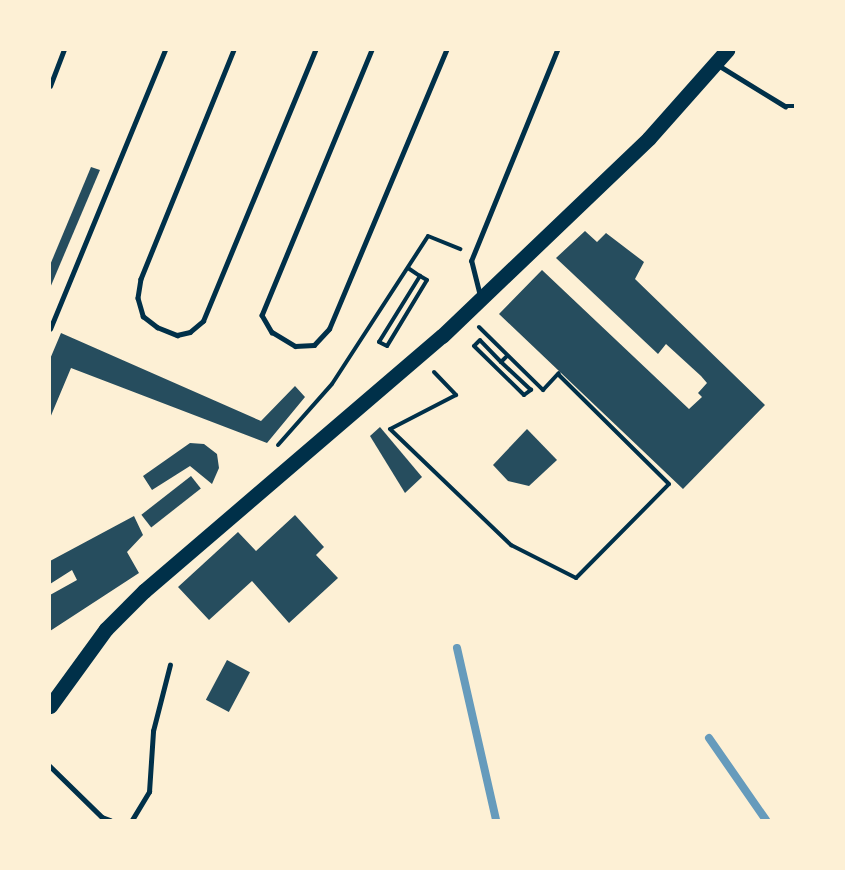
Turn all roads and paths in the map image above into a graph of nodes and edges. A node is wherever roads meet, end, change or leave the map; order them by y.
1 (64, 50) edge
2 (165, 50) edge
3 (234, 50) edge
4 (315, 50) edge
5 (372, 50) edge
6 (446, 50) edge
7 (557, 50) edge
8 (727, 50) edge
9 (715, 64) junction
10 (50, 86) edge
11 (795, 106) edge
12 (474, 254) junction
13 (408, 268) junction
14 (420, 276) junction
15 (481, 298) junction
16 (477, 325) dead end
17 (50, 329) edge
18 (507, 356) junction
19 (501, 362) junction
20 (429, 367) dead end
21 (270, 454) dead end
22 (170, 665) dead end
23 (50, 706) edge
24 (50, 766) edge
25 (110, 820) edge
26 (132, 820) edge

1 - 10 lane
2 - 17 lane
3 - 4 lane
5 - 6 lane
7 - 12 lane
8 - 9 main road
9 - 11 lane
9 - 15 main road
12 - 13 path
12 - 15 lane
13 - 14 path
13 - 21 path
14 - 14 path
15 - 23 main road
16 - 18 path
18 - 19 path
18 - 20 path
19 - 19 path
22 - 26 lane
24 - 25 lane

